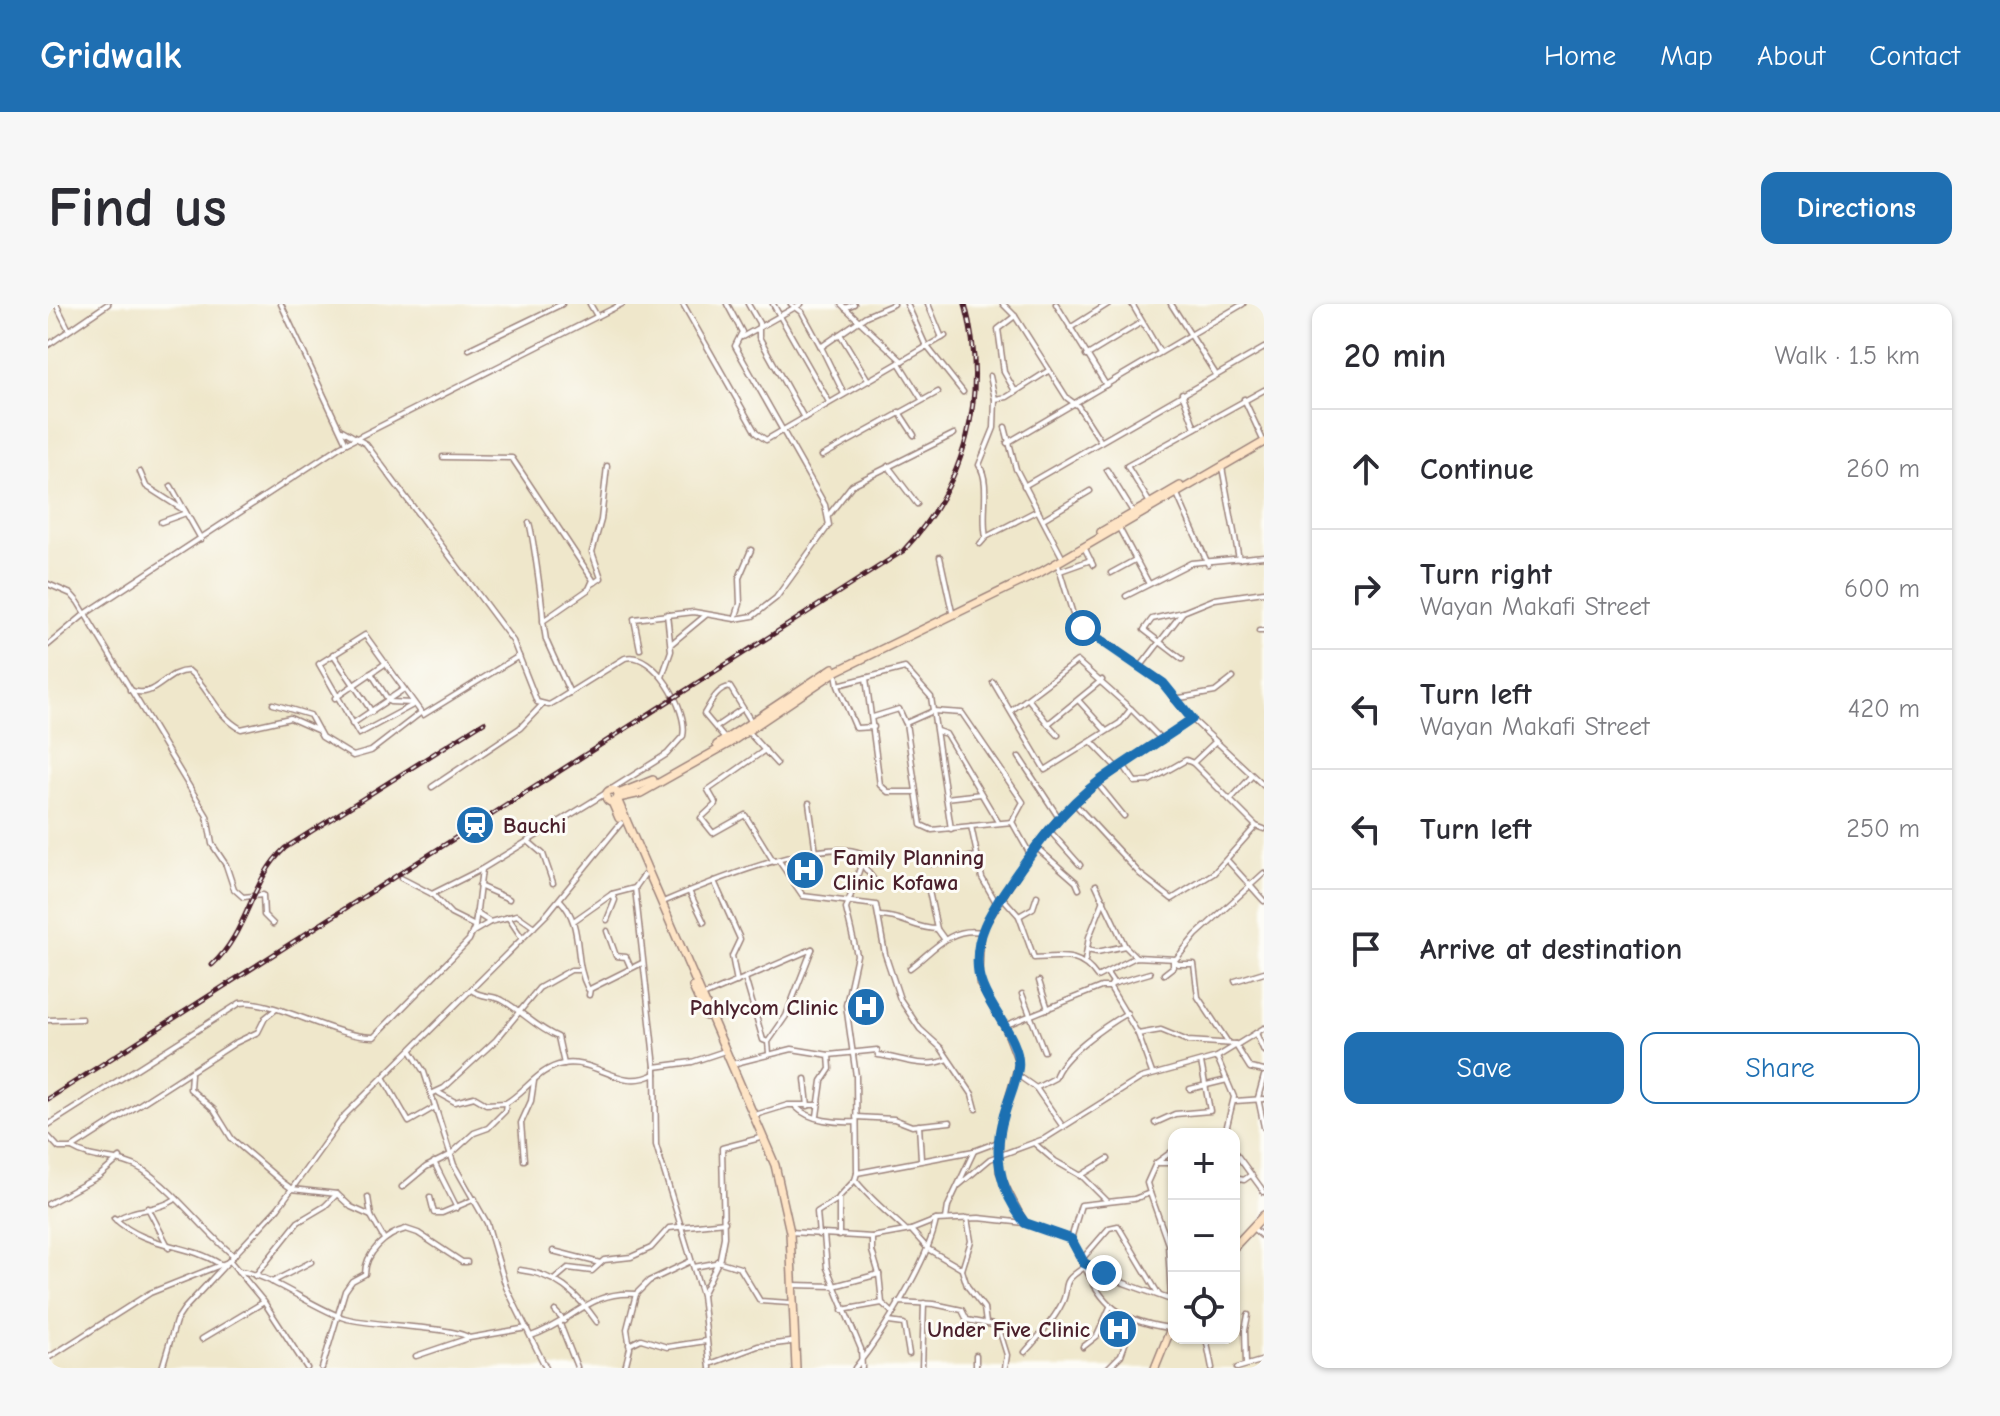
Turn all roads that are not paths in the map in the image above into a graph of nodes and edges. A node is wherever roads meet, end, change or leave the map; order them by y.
1 (56, 304) edge
2 (108, 304) edge
3 (281, 304) edge
4 (562, 304) edge
5 (590, 304) edge
6 (622, 304) edge
7 (683, 304) edge
8 (727, 304) edge
9 (748, 304) edge
10 (773, 304) edge
11 (854, 304) edge
12 (894, 304) edge
13 (907, 304) edge
14 (928, 304) edge
15 (1003, 304) edge
16 (1056, 304) edge
17 (1108, 304) edge
18 (1132, 304) edge
19 (1171, 304) edge
20 (1243, 304) edge
21 (796, 305) edge
22 (843, 306) edge
23 (882, 307) edge
24 (597, 316) junction
25 (781, 316) junction
26 (1015, 316) junction
27 (859, 321) junction
28 (1142, 322) junction
29 (760, 326) junction
30 (1070, 328) junction
31 (69, 330) junction
32 (840, 334) junction
33 (1189, 335) junction
34 (742, 337) junction
35 (48, 345) edge
36 (928, 346) junction
37 (821, 347) junction
38 (1264, 348) edge
39 (469, 349) dead end
40 (1160, 352) junction
41 (1086, 356) junction
42 (900, 362) junction
43 (1048, 371) junction
44 (1215, 373) junction
45 (990, 376) dead end
46 (868, 381) junction
47 (1106, 385) junction
48 (1264, 390) edge
49 (1015, 391) junction
50 (938, 392) dead end
51 (963, 392) dead end
52 (1182, 393) junction
53 (844, 394) junction
54 (921, 398) junction
55 (995, 399) junction
56 (1244, 399) junction
57 (829, 402) junction
58 (1076, 404) junction
59 (899, 412) junction
60 (804, 418) junction
61 (1005, 427) dead end
62 (1195, 428) junction
63 (341, 430) junction
64 (783, 430) junction
65 (954, 434) dead end
66 (914, 435) dead end
67 (358, 437) junction
68 (1264, 440) edge
69 (1100, 441) junction
70 (345, 443) junction
71 (1007, 443) junction
72 (822, 456) dead end
73 (443, 457) dead end
74 (607, 466) dead end
75 (888, 466) junction
76 (1222, 467) junction
77 (1107, 470) dead end
78 (140, 472) dead end
79 (171, 486) dead end
80 (1024, 486) junction
81 (1090, 491) dead end
82 (1177, 494) junction
83 (1150, 503) junction
84 (917, 504) dead end
85 (1038, 510) junction
86 (186, 512) junction
87 (1134, 513) junction
88 (828, 516) junction
89 (1043, 519) junction
90 (161, 522) dead end
91 (529, 523) dead end
92 (1119, 528) junction
93 (986, 537) junction
94 (201, 539) junction
95 (980, 544) dead end
96 (1084, 547) junction
97 (751, 550) dead end
98 (1264, 556) edge
99 (940, 557) dead end
100 (1239, 559) junction
101 (1135, 560) junction
102 (1059, 563) junction
103 (1208, 564) junction
104 (1111, 573) dead end
105 (594, 583) junction
106 (48, 584) edge
107 (1149, 584) junction
108 (1264, 592) edge
109 (995, 593) junction
110 (1126, 596) dead end
111 (952, 612) junction
112 (1183, 612) junction
113 (85, 614) junction
114 (667, 614) junction
115 (706, 615) junction
116 (735, 619) junction
117 (543, 621) junction
118 (1159, 643) junction
119 (670, 644) junction
120 (48, 645) edge
121 (640, 649) dead end
122 (332, 653) junction
123 (519, 656) junction
124 (1182, 659) dead end
125 (386, 663) junction
126 (1141, 666) junction
127 (838, 669) junction
128 (371, 673) junction
129 (866, 678) junction
130 (1233, 678) dead end
131 (662, 679) junction
132 (1102, 680) junction
133 (993, 682) dead end
134 (353, 685) junction
135 (838, 685) junction
136 (404, 689) junction
137 (130, 690) junction
138 (570, 693) junction
139 (335, 698) junction
140 (1174, 699) junction
141 (1029, 700) junction
142 (388, 701) junction
143 (1079, 701) junction
144 (273, 704) dead end
145 (412, 704) junction
146 (542, 705) junction
147 (742, 709) junction
148 (1131, 709) junction
149 (1012, 710) junction
150 (933, 711) junction
151 (372, 712) junction
152 (419, 714) junction
153 (873, 717) junction
154 (1192, 719) junction
155 (751, 721) junction
156 (906, 723) junction
157 (352, 724) junction
158 (1048, 724) junction
159 (717, 726) junction
160 (874, 727) junction
161 (317, 730) junction
162 (747, 730) junction
163 (937, 731) junction
164 (1106, 731) junction
165 (1058, 735) dead end
166 (725, 739) junction
167 (1162, 740) junction
168 (1092, 742) junction
169 (1215, 742) junction
170 (765, 750) junction
171 (1019, 757) dead end
172 (1035, 757) junction
173 (1023, 763) junction
174 (1193, 763) junction
175 (777, 764) dead end
176 (1121, 767) junction
177 (1251, 777) junction
178 (1097, 783) junction
179 (1264, 786) edge
180 (432, 787) dead end
181 (915, 792) junction
182 (981, 794) junction
183 (612, 796) junction
184 (946, 798) junction
185 (1230, 800) junction
186 (809, 803) dead end
187 (1074, 803) junction
188 (1124, 816) dead end
189 (1059, 818) junction
190 (998, 822) junction
191 (1012, 822) junction
192 (621, 823) junction
193 (971, 826) junction
194 (1256, 826) junction
195 (951, 829) junction
196 (1264, 829) edge
197 (1049, 830) junction
198 (529, 842) junction
199 (1036, 847) junction
200 (816, 853) junction
201 (1030, 854) junction
202 (976, 856) junction
203 (1227, 861) junction
204 (776, 862) junction
205 (861, 863) junction
206 (930, 864) dead end
207 (1080, 865) dead end
208 (482, 869) junction
209 (1264, 873) edge
210 (644, 875) junction
211 (401, 878) dead end
212 (714, 880) junction
213 (553, 883) dead end
214 (1096, 885) dead end
215 (1250, 885) junction
216 (479, 886) junction
217 (635, 888) junction
218 (881, 889) dead end
219 (1079, 889) dead end
220 (689, 891) junction
221 (929, 891) dead end
222 (432, 894) junction
223 (612, 894) junction
224 (1037, 896) dead end
225 (1002, 897) junction
226 (509, 899) dead end
227 (560, 900) junction
228 (1104, 900) junction
229 (1264, 901) edge
230 (662, 902) junction
231 (847, 902) junction
232 (997, 904) junction
233 (476, 913) junction
234 (880, 916) junction
235 (1019, 916) junction
236 (508, 917) junction
237 (574, 920) junction
238 (607, 920) dead end
239 (490, 922) junction
240 (704, 922) dead end
241 (273, 924) dead end
242 (475, 926) junction
243 (534, 927) junction
244 (937, 929) junction
245 (607, 931) dead end
246 (473, 932) junction
247 (981, 932) junction
248 (522, 938) junction
249 (945, 940) junction
250 (1125, 946) junction
251 (1087, 950) junction
252 (1136, 957) junction
253 (1173, 960) junction
254 (1085, 961) junction
255 (642, 963) junction
256 (630, 966) junction
257 (910, 968) dead end
258 (578, 970) junction
259 (1264, 972) edge
260 (1107, 973) junction
261 (1150, 973) dead end
262 (1164, 974) dead end
263 (745, 978) junction
264 (1039, 981) dead end
265 (1235, 981) dead end
266 (737, 982) junction
267 (1111, 986) junction
268 (471, 990) junction
269 (1022, 994) dead end
270 (703, 996) junction
271 (1048, 1009) junction
272 (275, 1010) junction
273 (519, 1011) junction
274 (1127, 1013) junction
275 (1030, 1015) junction
276 (82, 1019) dead end
277 (48, 1020) edge
278 (1004, 1026) junction
279 (1264, 1028) edge
280 (1256, 1033) junction
281 (1138, 1034) junction
282 (1227, 1041) junction
283 (768, 1042) junction
284 (1235, 1044) junction
285 (411, 1051) junction
286 (853, 1051) junction
287 (1044, 1051) dead end
288 (1264, 1051) edge
289 (722, 1052) junction
290 (769, 1053) junction
291 (829, 1055) junction
292 (1217, 1057) junction
293 (946, 1060) junction
294 (1201, 1062) junction
295 (564, 1064) junction
296 (732, 1064) junction
297 (655, 1067) junction
298 (192, 1072) junction
299 (1152, 1073) junction
300 (1264, 1073) edge
301 (655, 1074) junction
302 (1016, 1074) junction
303 (383, 1077) junction
304 (534, 1079) junction
305 (805, 1079) dead end
306 (1227, 1080) junction
307 (1207, 1086) junction
308 (1036, 1088) junction
309 (1190, 1089) dead end
310 (438, 1093) junction
311 (431, 1094) junction
312 (1261, 1098) edge
313 (1234, 1101) junction
314 (506, 1103) junction
315 (818, 1105) junction
316 (808, 1106) junction
317 (435, 1107) junction
318 (796, 1107) junction
319 (976, 1109) dead end
320 (755, 1115) junction
321 (817, 1116) junction
322 (856, 1120) junction
323 (950, 1122) dead end
324 (1155, 1123) dead end
325 (48, 1125) edge
326 (919, 1125) junction
327 (1063, 1127) junction
328 (1264, 1127) edge
329 (1225, 1128) edge
330 (48, 1136) edge
331 (760, 1138) junction
332 (998, 1142) junction
333 (1034, 1143) junction
334 (72, 1148) junction
335 (974, 1151) junction
336 (998, 1154) junction
337 (1168, 1154) edge
338 (450, 1155) junction
339 (120, 1158) junction
340 (921, 1159) junction
341 (1108, 1159) dead end
342 (1240, 1159) edge
343 (524, 1160) dead end
344 (434, 1162) junction
345 (1156, 1163) junction
346 (1168, 1163) edge
347 (857, 1173) junction
348 (1251, 1175) junction
349 (1080, 1176) junction
350 (1240, 1179) edge
351 (855, 1180) junction
352 (959, 1185) junction
353 (402, 1187) dead end
354 (292, 1189) junction
355 (1264, 1192) edge
356 (1150, 1193) junction
357 (337, 1194) junction
358 (368, 1197) dead end
359 (430, 1197) dead end
360 (475, 1199) junction
361 (838, 1199) junction
362 (174, 1200) junction
363 (1108, 1202) junction
364 (48, 1204) edge
365 (148, 1208) junction
366 (457, 1208) junction
367 (1264, 1215) edge
368 (371, 1216) junction
369 (967, 1218) junction
370 (946, 1219) junction
371 (936, 1220) junction
372 (725, 1222) junction
373 (1025, 1223) junction
374 (680, 1225) junction
375 (1253, 1228) junction
376 (909, 1230) junction
377 (790, 1232) junction
378 (821, 1235) junction
379 (839, 1236) junction
380 (872, 1237) junction
381 (1264, 1238) edge
382 (384, 1239) junction
383 (1071, 1239) junction
384 (1240, 1241) edge
385 (169, 1248) junction
386 (928, 1249) junction
387 (553, 1251) dead end
388 (232, 1259) junction
389 (311, 1262) dead end
390 (467, 1262) dead end
391 (716, 1262) junction
392 (600, 1263) junction
393 (1084, 1263) junction
394 (220, 1264) junction
395 (692, 1264) junction
396 (520, 1270) dead end
397 (962, 1270) junction
398 (238, 1271) junction
399 (1170, 1272) edge
400 (879, 1274) junction
401 (255, 1276) junction
402 (555, 1279) junction
403 (272, 1282) junction
404 (793, 1285) junction
405 (834, 1286) junction
406 (636, 1294) junction
407 (702, 1295) junction
408 (1159, 1295) junction
409 (1168, 1298) edge
410 (264, 1302) junction
411 (898, 1302) junction
412 (924, 1302) junction
413 (790, 1303) junction
414 (882, 1303) junction
415 (586, 1306) junction
416 (1110, 1307) junction
417 (842, 1310) junction
418 (555, 1311) dead end
419 (893, 1313) junction
420 (1248, 1315) dead end
421 (339, 1316) junction
422 (1134, 1319) junction
423 (562, 1322) junction
424 (597, 1322) dead end
425 (889, 1322) junction
426 (986, 1323) junction
427 (1168, 1324) edge
428 (527, 1328) junction
429 (531, 1336) junction
430 (1168, 1337) edge
431 (469, 1338) junction
432 (202, 1339) dead end
433 (706, 1341) junction
434 (791, 1342) junction
435 (1207, 1344) edge
436 (629, 1345) junction
437 (1083, 1347) dead end
438 (1025, 1352) dead end
439 (909, 1354) dead end
440 (976, 1355) dead end
441 (416, 1356) dead end
442 (48, 1358) edge
443 (1264, 1360) edge
444 (860, 1361) junction
445 (1246, 1364) junction
446 (709, 1366) edge
447 (577, 1367) edge
448 (162, 1368) edge
449 (307, 1368) edge
450 (322, 1368) edge
451 (546, 1368) edge
452 (625, 1368) edge
453 (794, 1368) edge
454 (855, 1368) edge
455 (862, 1368) edge
456 (922, 1368) edge
457 (976, 1368) edge
458 (1005, 1368) edge
459 (1108, 1368) edge
460 (1155, 1368) edge
461 (1212, 1368) edge
462 (1237, 1368) edge

1 - 31 street
2 - 31 street
3 - 63 street
4 - 39 street
5 - 24 street
6 - 24 street
7 - 64 street
8 - 34 street
9 - 29 street
10 - 25 street
11 - 22 street
12 - 23 street
13 - 36 street
14 - 36 street
15 - 26 street
16 - 30 street
17 - 30 street
18 - 28 street
19 - 33 street
20 - 33 street
21 - 25 street
21 - 37 street
22 - 27 street
23 - 27 street
24 - 67 street
25 - 29 street
25 - 57 street
26 - 43 street
26 - 49 street
27 - 32 street
27 - 42 street
28 - 40 street
28 - 41 street
29 - 34 street
29 - 60 street
30 - 41 street
31 - 35 street
32 - 37 street
32 - 46 street
33 - 40 street
33 - 44 street
34 - 64 street
36 - 42 street
36 - 51 street
37 - 53 street
38 - 44 street
40 - 47 street
41 - 47 street
42 - 46 street
42 - 54 street
43 - 49 street
43 - 58 street
44 - 52 street
45 - 55 street
46 - 53 street
47 - 58 street
48 - 56 street
49 - 55 street
50 - 54 street
52 - 62 street
52 - 69 street
53 - 57 street
54 - 59 street
55 - 93 street
56 - 62 street
56 - 68 street
57 - 60 street
58 - 69 street
58 - 71 street
59 - 66 street
59 - 72 street
60 - 64 street
61 - 71 street
62 - 83 street
63 - 67 street
63 - 70 street
63 - 70 street
64 - 88 street
65 - 75 street
67 - 70 street
67 - 123 street
68 - 76 street
68 - 83 street
69 - 80 street
70 - 94 street
71 - 80 street
73 - 105 street
74 - 105 street
75 - 84 street
75 - 88 street
76 - 82 street
76 - 100 street
77 - 87 street
78 - 86 street
79 - 86 street
80 - 85 street
81 - 89 street
82 - 92 street
82 - 103 street
83 - 87 street
85 - 89 street
85 - 93 street
86 - 90 street
86 - 94 street
87 - 102 street
88 - 116 street
89 - 102 street
91 - 117 street
92 - 96 street
92 - 101 street
93 - 95 street
94 - 113 street
96 - 102 street
96 - 102 street
97 - 116 street
98 - 100 street
99 - 111 street
100 - 103 street
101 - 104 street
101 - 107 street
102 - 109 street
102 - 126 street
103 - 107 street
105 - 117 street
106 - 113 street
107 - 110 street
108 - 112 street
109 - 111 street
109 - 127 street
111 - 127 street
112 - 118 street
112 - 118 street
113 - 120 street
113 - 137 street
114 - 115 street
114 - 119 street
114 - 121 street
115 - 116 street
115 - 119 street
117 - 138 street
118 - 124 street
118 - 126 street
119 - 131 street
122 - 125 street
122 - 134 street
122 - 139 street
123 - 146 street
123 - 152 street
125 - 128 street
125 - 136 street
126 - 140 street
127 - 135 street
127 - 155 street
127 - 162 street
128 - 134 street
128 - 142 street
129 - 135 street
129 - 150 street
129 - 153 street
130 - 140 street
131 - 138 street
131 - 183 street
132 - 141 street
132 - 143 street
132 - 148 street
133 - 149 street
134 - 139 street
134 - 151 street
135 - 160 street
136 - 142 street
136 - 145 street
137 - 161 street
137 - 241 street
138 - 146 street
139 - 157 street
140 - 154 street
141 - 149 street
141 - 158 street
142 - 145 street
142 - 151 street
143 - 158 street
143 - 164 street
144 - 161 street
145 - 152 street
145 - 157 street
146 - 180 street
147 - 155 street
147 - 159 street
147 - 159 street
148 - 164 street
148 - 167 street
149 - 172 street
150 - 156 street
150 - 163 street
150 - 191 street
151 - 157 street
152 - 161 street
153 - 156 street
153 - 160 street
154 - 167 street
154 - 169 street
155 - 166 street
156 - 181 street
158 - 165 street
159 - 166 street
160 - 181 street
162 - 170 street
162 - 183 street
163 - 182 street
163 - 184 street
164 - 168 street
166 - 183 street
167 - 176 street
168 - 172 street
168 - 176 street
169 - 174 street
169 - 177 street
170 - 175 street
170 - 204 street
171 - 173 street
172 - 173 street
173 - 189 street
174 - 176 street
174 - 185 street
176 - 178 street
177 - 179 street
177 - 185 street
178 - 187 street
178 - 188 street
181 - 195 street
182 - 184 street
182 - 190 street
183 - 192 street
183 - 198 street
183 - 230 street
184 - 195 street
185 - 194 street
186 - 200 street
187 - 189 street
187 - 203 street
189 - 197 street
190 - 191 street
190 - 193 street
191 - 201 street
192 - 210 street
192 - 227 street
193 - 195 street
193 - 202 street
194 - 196 street
194 - 203 street
197 - 199 street
197 - 207 street
198 - 208 street
198 - 213 street
199 - 201 street
199 - 219 street
200 - 204 street
200 - 205 street
201 - 225 street
202 - 206 street
202 - 232 street
203 - 215 street
204 - 212 street
204 - 231 street
205 - 218 street
205 - 231 street
208 - 216 street
208 - 222 street
209 - 215 street
210 - 217 street
210 - 289 street
211 - 222 street
212 - 220 street
212 - 266 street
214 - 228 street
215 - 229 street
215 - 253 street
216 - 226 street
216 - 233 street
217 - 223 street
217 - 255 street
220 - 230 street
220 - 240 street
221 - 244 street
222 - 242 street
223 - 237 street
223 - 238 street
224 - 235 street
225 - 232 street
225 - 235 street
227 - 237 street
227 - 243 street
228 - 250 street
228 - 251 street
230 - 270 street
231 - 234 street
231 - 286 street
232 - 247 street
233 - 239 street
233 - 242 street
234 - 244 street
234 - 293 street
235 - 254 street
236 - 239 street
236 - 243 street
236 - 248 street
237 - 258 street
239 - 246 street
242 - 246 street
243 - 248 street
244 - 249 street
245 - 256 street
246 - 272 street
247 - 249 street
247 - 278 street
248 - 268 street
249 - 257 street
250 - 251 street
250 - 252 street
251 - 254 street
252 - 253 street
252 - 260 street
253 - 262 street
253 - 282 street
254 - 260 street
255 - 256 street
255 - 297 street
256 - 258 street
258 - 273 street
259 - 265 street
260 - 267 street
261 - 267 street
263 - 266 street
263 - 283 street
263 - 283 street
264 - 271 street
266 - 270 street
267 - 271 street
267 - 274 street
268 - 273 street
268 - 285 street
269 - 275 street
270 - 296 street
271 - 275 street
272 - 298 street
272 - 325 street
273 - 295 street
273 - 310 street
274 - 281 street
274 - 308 street
275 - 278 street
275 - 287 street
276 - 277 street
278 - 302 street
279 - 280 street
280 - 284 street
280 - 288 street
281 - 282 street
281 - 299 street
282 - 284 street
283 - 290 street
284 - 292 street
284 - 300 street
285 - 303 street
285 - 311 street
286 - 291 street
286 - 293 street
286 - 322 street
289 - 297 street
289 - 331 street
290 - 291 street
290 - 296 street
291 - 315 street
292 - 294 street
292 - 306 street
293 - 319 street
294 - 299 street
294 - 307 street
295 - 301 street
295 - 304 street
296 - 320 street
297 - 301 street
298 - 334 street
298 - 354 street
299 - 327 street
300 - 312 street
301 - 374 street
302 - 308 street
302 - 332 street
303 - 317 street
303 - 354 street
304 - 314 street
304 - 343 street
305 - 316 street
306 - 307 street
306 - 313 street
307 - 309 street
307 - 324 street
308 - 327 street
310 - 311 street
310 - 314 street
311 - 317 street
312 - 313 street
312 - 328 street
313 - 329 street
314 - 338 street
315 - 316 street
315 - 321 street
316 - 318 street
317 - 338 street
318 - 320 street
318 - 321 street
320 - 377 street
321 - 322 street
322 - 326 street
322 - 347 street
323 - 326 street
326 - 340 street
327 - 333 street
330 - 334 street
331 - 372 street
331 - 413 street
332 - 335 street
332 - 336 street
333 - 336 street
333 - 349 street
334 - 339 street
335 - 340 street
335 - 352 street
336 - 352 street
336 - 373 street
337 - 345 street
338 - 344 street
338 - 360 street
339 - 362 street
339 - 364 street
340 - 347 street
341 - 349 street
342 - 348 street
344 - 353 street
344 - 366 street
345 - 346 street
345 - 356 street
347 - 351 street
348 - 350 street
348 - 355 street
349 - 363 street
351 - 361 street
351 - 376 street
352 - 370 street
354 - 357 street
354 - 388 street
356 - 363 street
356 - 399 street
357 - 368 street
357 - 401 street
358 - 368 street
359 - 366 street
360 - 366 street
360 - 428 street
361 - 378 street
361 - 379 street
362 - 365 street
362 - 388 street
363 - 383 street
365 - 385 street
365 - 385 street
367 - 375 street
368 - 382 street
369 - 370 street
369 - 373 street
369 - 397 street
370 - 371 street
371 - 376 street
371 - 386 street
372 - 374 street
372 - 391 street
373 - 383 street
374 - 392 street
374 - 395 street
375 - 381 street
375 - 384 street
376 - 380 street
376 - 386 street
377 - 378 street
377 - 404 street
378 - 379 street
378 - 405 street
379 - 380 street
380 - 400 street
382 - 390 street
382 - 421 street
383 - 393 street
385 - 394 street
386 - 397 street
386 - 411 street
387 - 392 street
388 - 394 street
388 - 398 street
388 - 448 street
389 - 403 street
391 - 395 street
391 - 407 street
391 - 413 street
392 - 402 street
393 - 408 street
393 - 408 street
393 - 416 street
393 - 438 street
394 - 442 street
395 - 406 street
395 - 407 street
396 - 402 street
397 - 426 street
398 - 401 street
398 - 410 street
400 - 405 street
400 - 414 street
401 - 403 street
402 - 415 street
403 - 421 street
404 - 405 street
404 - 453 street
405 - 417 street
406 - 415 street
406 - 436 street
407 - 433 street
408 - 409 street
410 - 432 street
410 - 449 street
411 - 412 street
411 - 419 street
412 - 426 street
412 - 456 street
413 - 434 street
414 - 417 street
414 - 419 street
415 - 423 street
415 - 424 street
416 - 422 street
416 - 437 street
417 - 444 street
418 - 423 street
419 - 425 street
420 - 445 street
421 - 431 street
421 - 450 street
422 - 427 street
422 - 459 street
423 - 429 street
423 - 447 street
425 - 439 street
425 - 444 street
426 - 458 street
428 - 429 street
428 - 431 street
429 - 451 street
430 - 460 street
431 - 441 street
433 - 436 street
433 - 446 street
434 - 446 street
434 - 453 street
435 - 461 street
436 - 452 street
440 - 457 street
443 - 445 street
444 - 454 street
444 - 455 street
445 - 462 street

